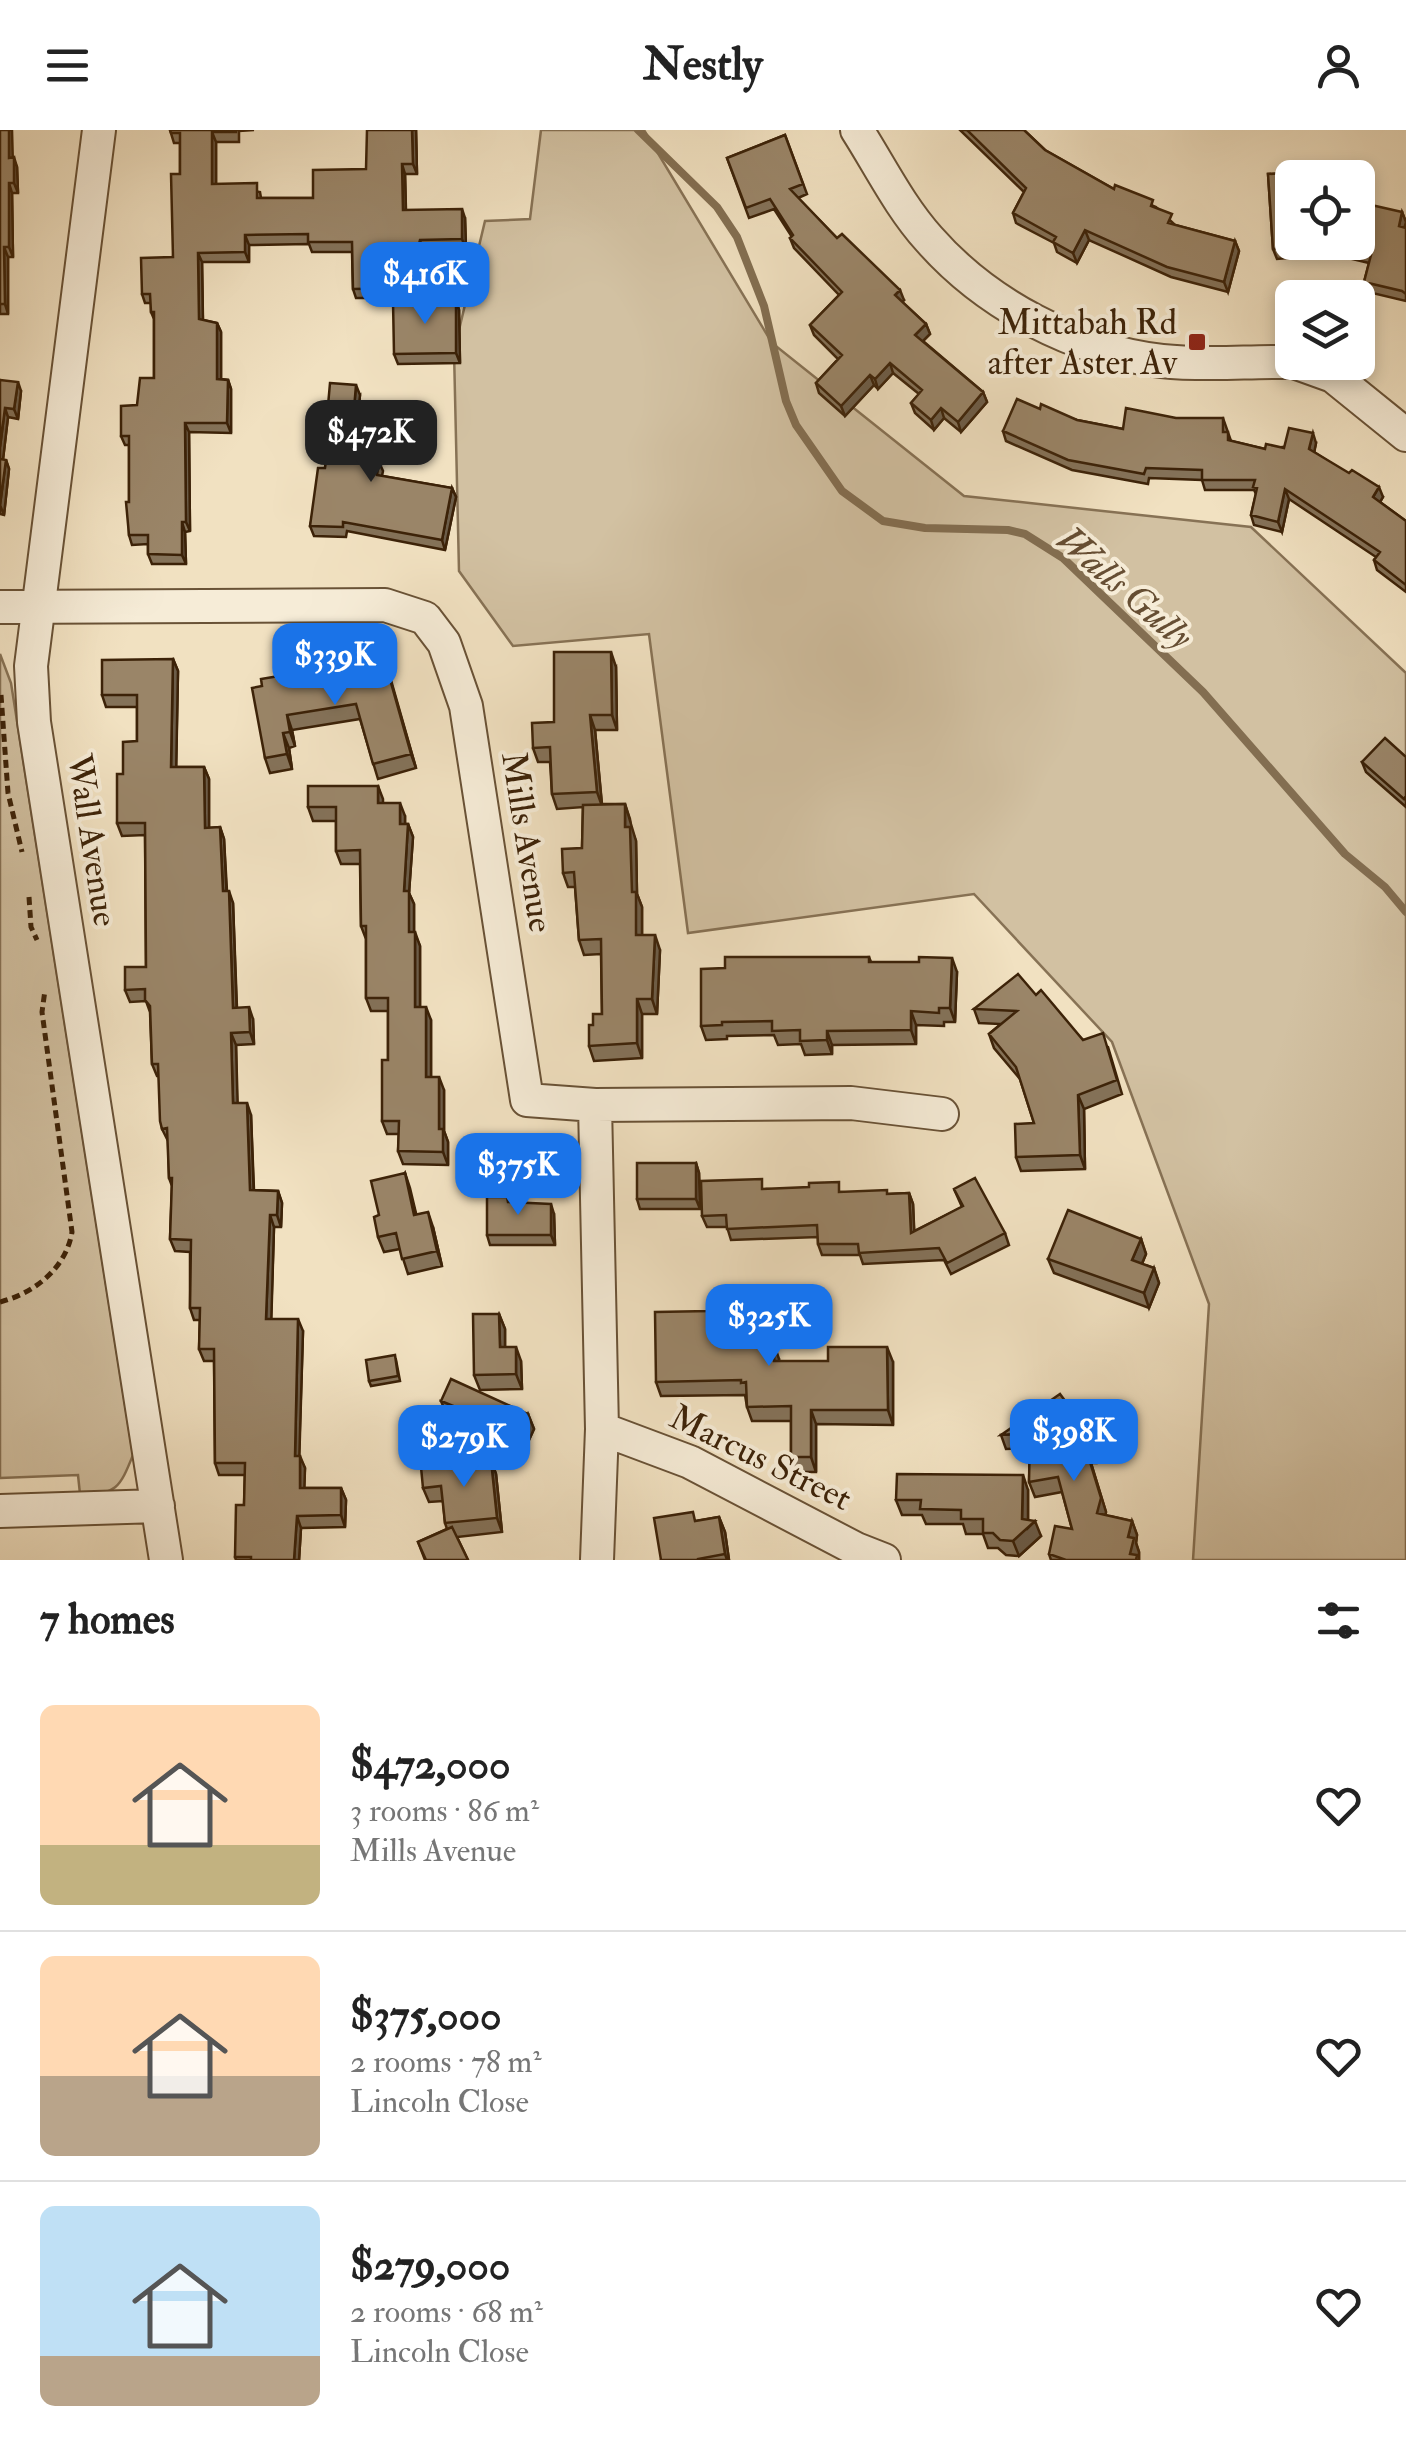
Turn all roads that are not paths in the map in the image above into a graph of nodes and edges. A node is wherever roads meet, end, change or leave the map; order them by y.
1 (99, 130) edge
2 (857, 130) edge
3 (1275, 362) edge
4 (1339, 380) edge
5 (1406, 435) edge
6 (38, 606) junction
7 (0, 607) edge
8 (596, 1105) junction
9 (942, 1114) dead end
10 (602, 1429) junction
11 (158, 1506) junction
12 (0, 1511) edge
13 (166, 1560) edge
14 (597, 1560) edge
15 (884, 1560) edge

1 - 6 street, Wall Avenue
2 - 3 street
4 - 5 street
6 - 7 street, Mills Avenue
6 - 8 street, Mills Avenue
6 - 11 street, Wall Avenue
8 - 9 street, Mills Avenue
8 - 10 street
10 - 14 street
10 - 15 street, Marcus Street
11 - 12 street
11 - 13 street, Wall Avenue

